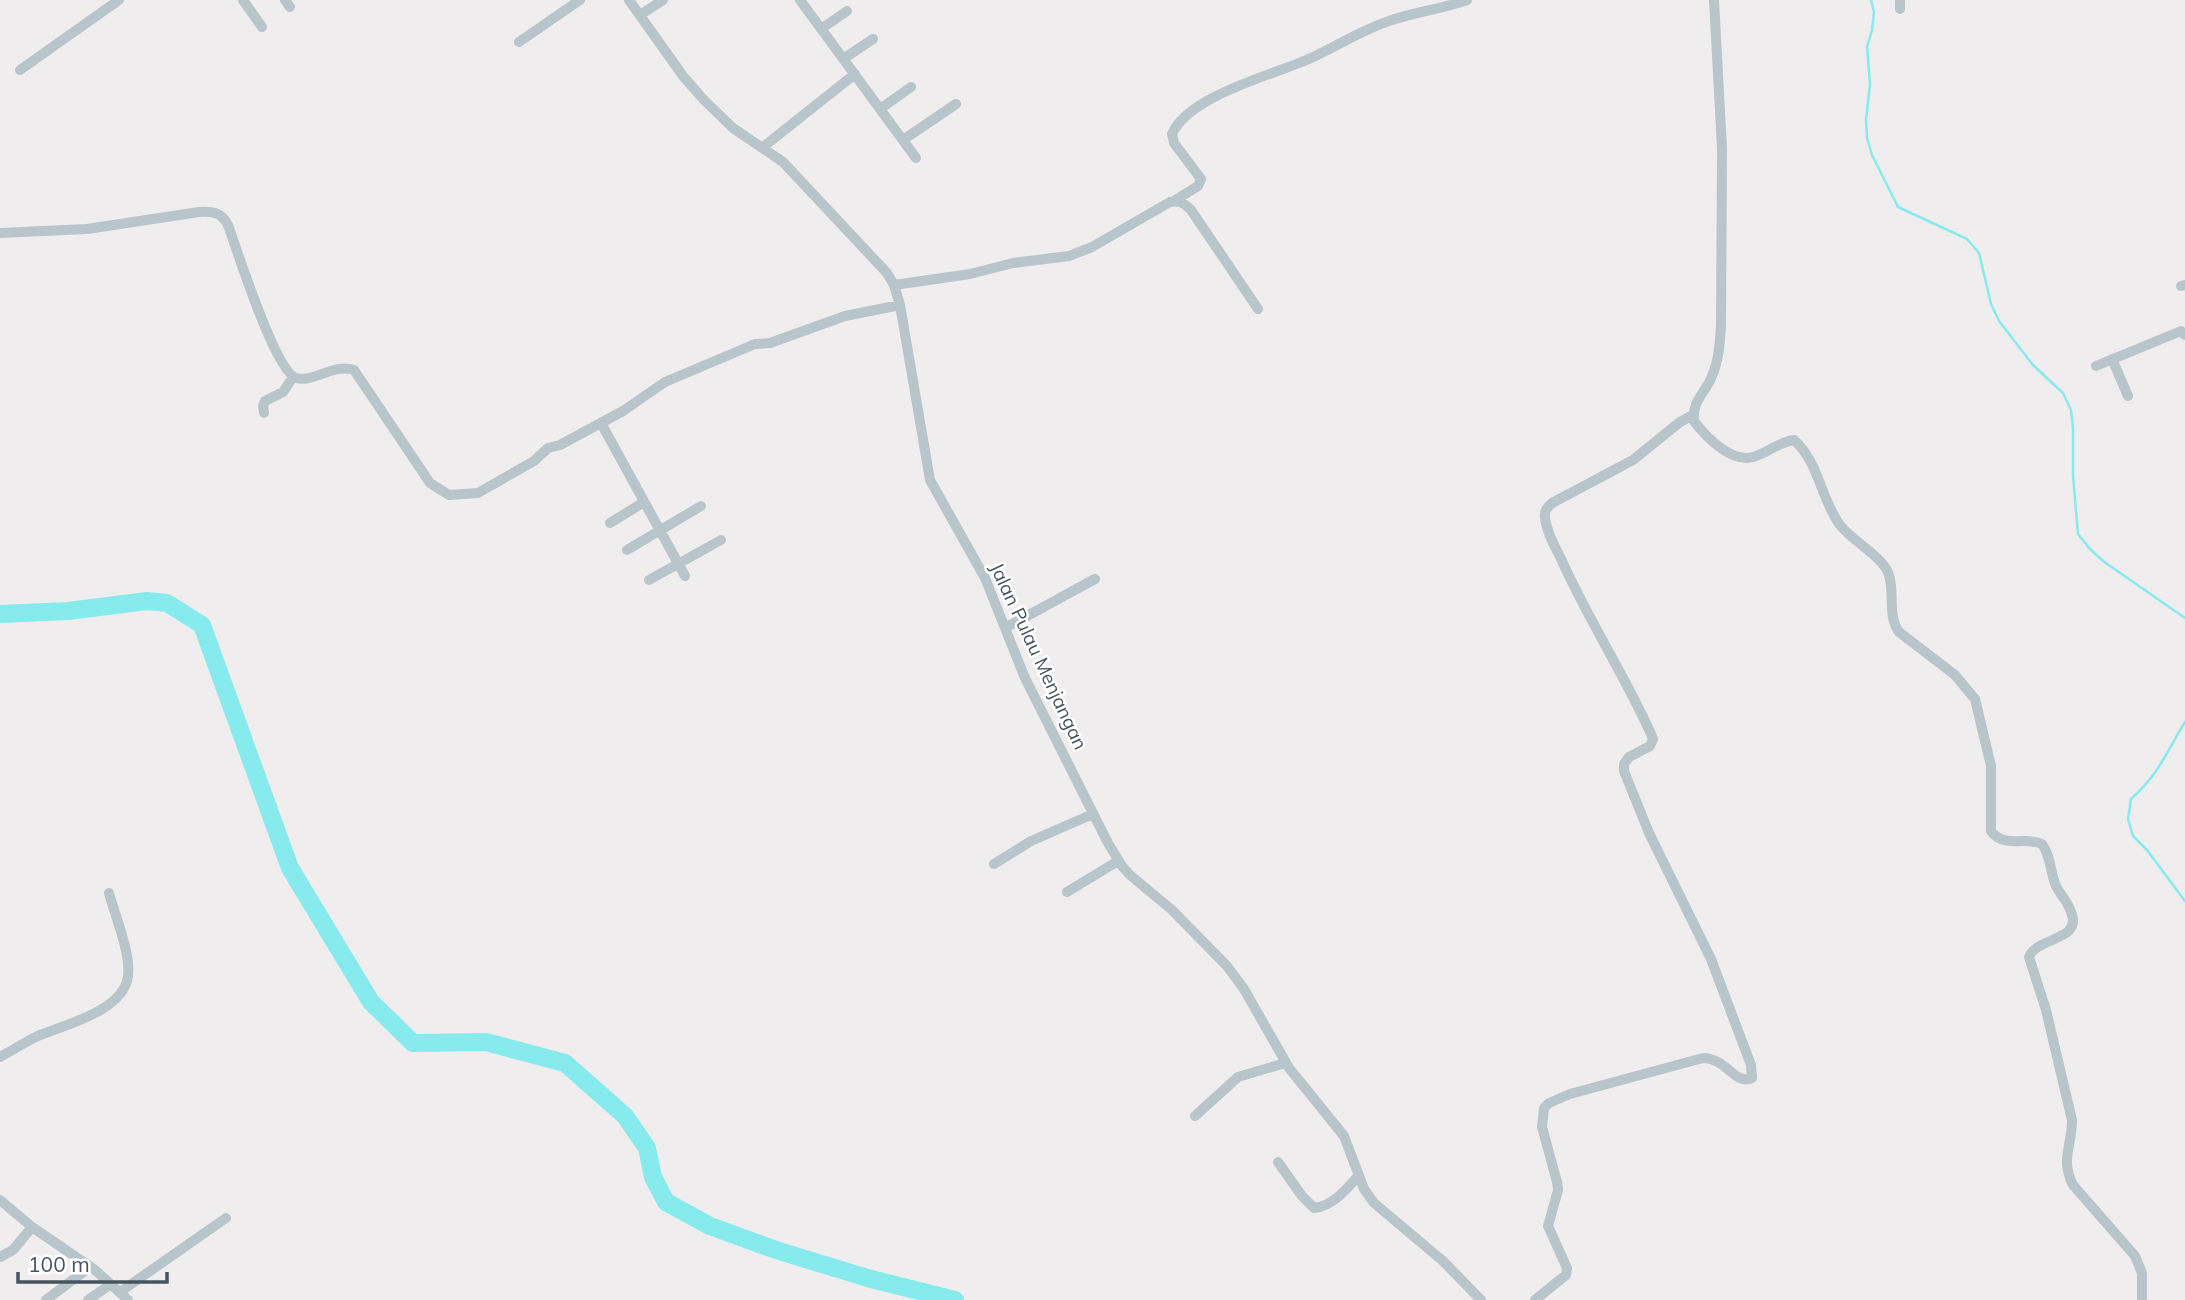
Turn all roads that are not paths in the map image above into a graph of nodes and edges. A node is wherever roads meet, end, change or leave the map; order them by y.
1 (119, 0) edge
2 (243, 0) edge
3 (580, 0) edge
4 (629, 0) edge
5 (663, 0) edge
6 (800, 0) edge
7 (1467, 0) edge
8 (1714, 0) edge
9 (1449, 3) edge
10 (107, 4) edge
11 (847, 12) dead end
12 (640, 15) junction
13 (262, 27) dead end
14 (821, 29) junction
15 (873, 40) dead end
16 (519, 42) dead end
17 (843, 59) junction
18 (20, 70) dead end
19 (855, 74) junction
20 (911, 88) dead end
21 (956, 104) dead end
22 (880, 109) junction
23 (903, 140) junction
24 (763, 147) junction
25 (916, 158) dead end
26 (1174, 201) junction
27 (0, 233) edge
28 (894, 285) junction
29 (900, 306) junction
30 (1258, 309) dead end
31 (2185, 335) edge
32 (2112, 359) junction
33 (2096, 366) dead end
34 (293, 376) junction
35 (2128, 396) dead end
36 (264, 413) dead end
37 (1693, 415) junction
38 (601, 423) junction
39 (644, 502) junction
40 (701, 506) dead end
41 (610, 523) dead end
42 (660, 531) junction
43 (721, 540) dead end
44 (627, 550) dead end
45 (677, 565) junction
46 (685, 576) dead end
47 (1095, 579) dead end
48 (649, 580) dead end
49 (1004, 628) junction
50 (1093, 814) junction
51 (1118, 861) junction
52 (994, 864) dead end
53 (1067, 892) dead end
54 (109, 893) dead end
55 (0, 1057) edge
56 (1285, 1063) junction
57 (1195, 1116) dead end
58 (1278, 1162) dead end
59 (1359, 1175) junction
60 (0, 1200) edge
61 (226, 1218) dead end
62 (32, 1227) junction
63 (0, 1257) edge
64 (90, 1267) junction
65 (111, 1284) junction
66 (124, 1296) edge
67 (46, 1300) edge
68 (88, 1300) edge
69 (1481, 1300) edge
70 (1535, 1300) edge
71 (2142, 1300) edge

1 - 10 street
2 - 13 street
3 - 16 street
4 - 12 street, Jalan Pulau Menjangan
5 - 12 street
6 - 14 street
7 - 9 street
8 - 37 street
9 - 26 street
10 - 18 street
11 - 14 street
12 - 24 street, Jalan Pulau Menjangan
14 - 17 street
15 - 17 street
17 - 19 street
19 - 22 street
19 - 24 street
20 - 22 street
21 - 23 street
22 - 23 street
23 - 25 street
24 - 28 street, Jalan Pulau Menjangan
26 - 28 street
26 - 30 street
27 - 34 street
28 - 29 street, Jalan Pulau Menjangan
29 - 38 street
29 - 49 street, Jalan Pulau Menjangan
31 - 32 street
32 - 33 street
32 - 35 street
34 - 36 street
34 - 38 street
37 - 70 street
37 - 71 street
38 - 39 street
39 - 41 street
39 - 42 street
40 - 42 street
42 - 44 street
42 - 45 street
43 - 45 street
45 - 46 street
45 - 48 street
47 - 49 street
49 - 50 street, Jalan Pulau Menjangan
50 - 51 street, Jalan Pulau Menjangan
50 - 52 street
51 - 53 street
51 - 56 street, Jalan Pulau Menjangan
54 - 55 street
56 - 57 street
56 - 59 street, Jalan Pulau Menjangan
58 - 59 street
59 - 69 street, Jalan Pulau Menjangan
60 - 62 street
61 - 66 street
62 - 63 street
62 - 64 street
64 - 65 street
64 - 67 street
65 - 66 street
65 - 68 street

